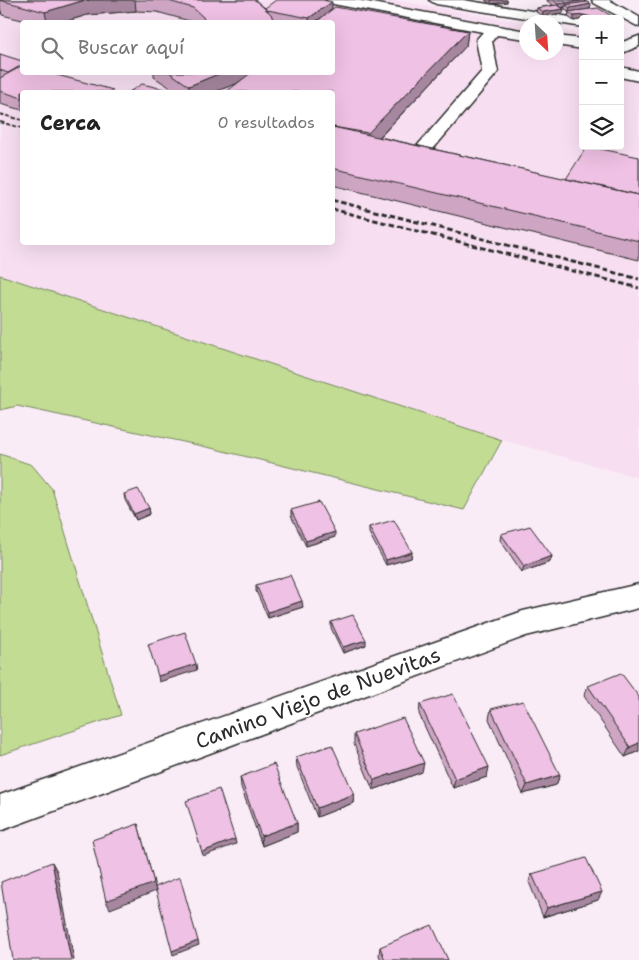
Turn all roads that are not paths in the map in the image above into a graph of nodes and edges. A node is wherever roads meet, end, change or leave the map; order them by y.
1 (333, 0) edge
2 (436, 0) edge
3 (599, 0) edge
4 (579, 23) edge
5 (639, 23) edge
6 (494, 30) junction
7 (624, 30) edge
8 (639, 32) edge
9 (519, 34) edge
10 (564, 41) edge
11 (639, 41) edge
12 (579, 43) edge
13 (624, 47) edge
14 (624, 73) edge
15 (639, 76) edge
16 (417, 157) edge
17 (639, 596) edge
18 (0, 813) edge

1 - 6 street
2 - 4 street
3 - 5 street
6 - 9 street
6 - 16 street
7 - 8 street
10 - 12 street
11 - 13 street
14 - 15 street
17 - 18 street, Camino Viejo de Nuevitas

